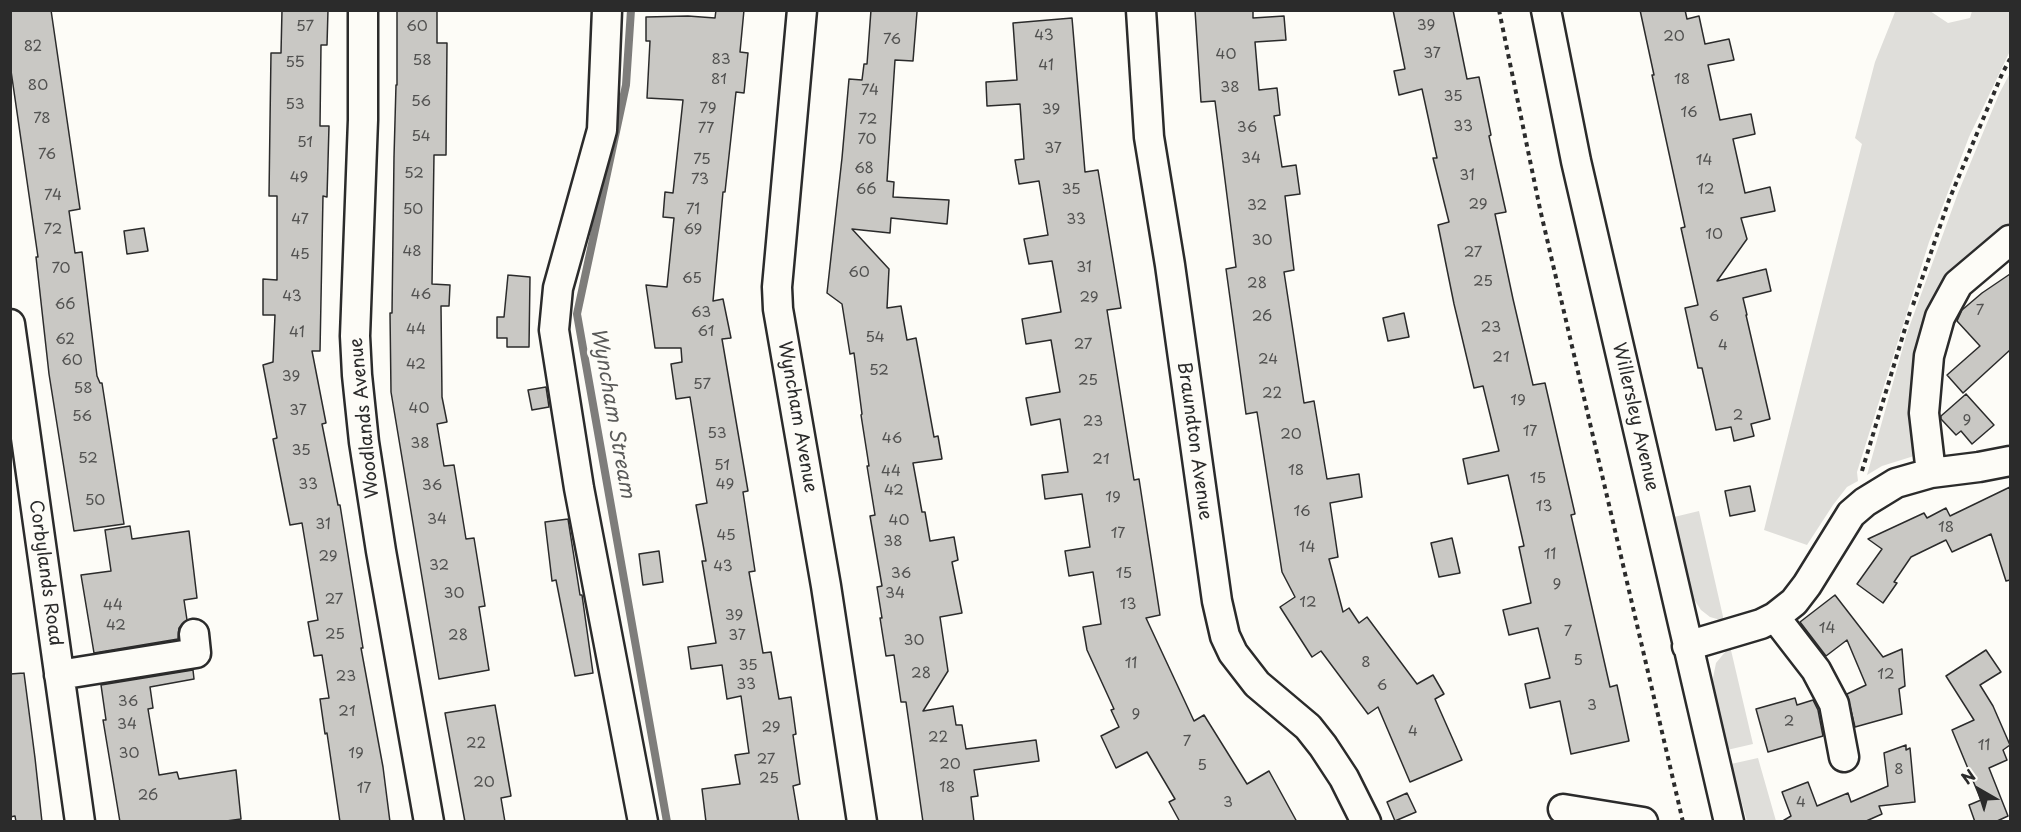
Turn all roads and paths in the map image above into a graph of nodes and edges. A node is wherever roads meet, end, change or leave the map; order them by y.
1 (363, 10) edge
2 (607, 10) edge
3 (802, 10) edge
4 (1141, 10) edge
5 (1499, 10) edge
6 (1546, 10) edge
7 (2010, 59) edge
8 (2010, 240) edge
9 (10, 324) edge
10 (14, 369) edge
11 (2010, 461) edge
12 (1931, 473) junction
13 (1866, 502) junction
14 (1775, 617) junction
15 (194, 634) dead end
16 (1687, 646) junction
17 (59, 675) junction
18 (1844, 757) dead end
19 (1563, 809) dead end
20 (1721, 819) edge
21 (80, 822) edge
22 (429, 822) edge
23 (643, 822) edge
24 (862, 822) edge
25 (1366, 822) edge
26 (1643, 822) edge
27 (1683, 822) edge

1 - 22 street, Woodlands Avenue
2 - 23 street
3 - 24 street, Wyncham Avenue
4 - 25 street, Braundton Avenue
5 - 27 path
6 - 16 street, Willersley Avenue
7 - 13 path
8 - 12 street
9 - 10 street, Corbylands Road
10 - 17 street, Corbylands Road
11 - 12 street
12 - 13 street
13 - 14 street
14 - 16 street
14 - 18 street
15 - 17 street
16 - 20 street, Willersley Avenue
17 - 21 street, Corbylands Road
19 - 26 street

